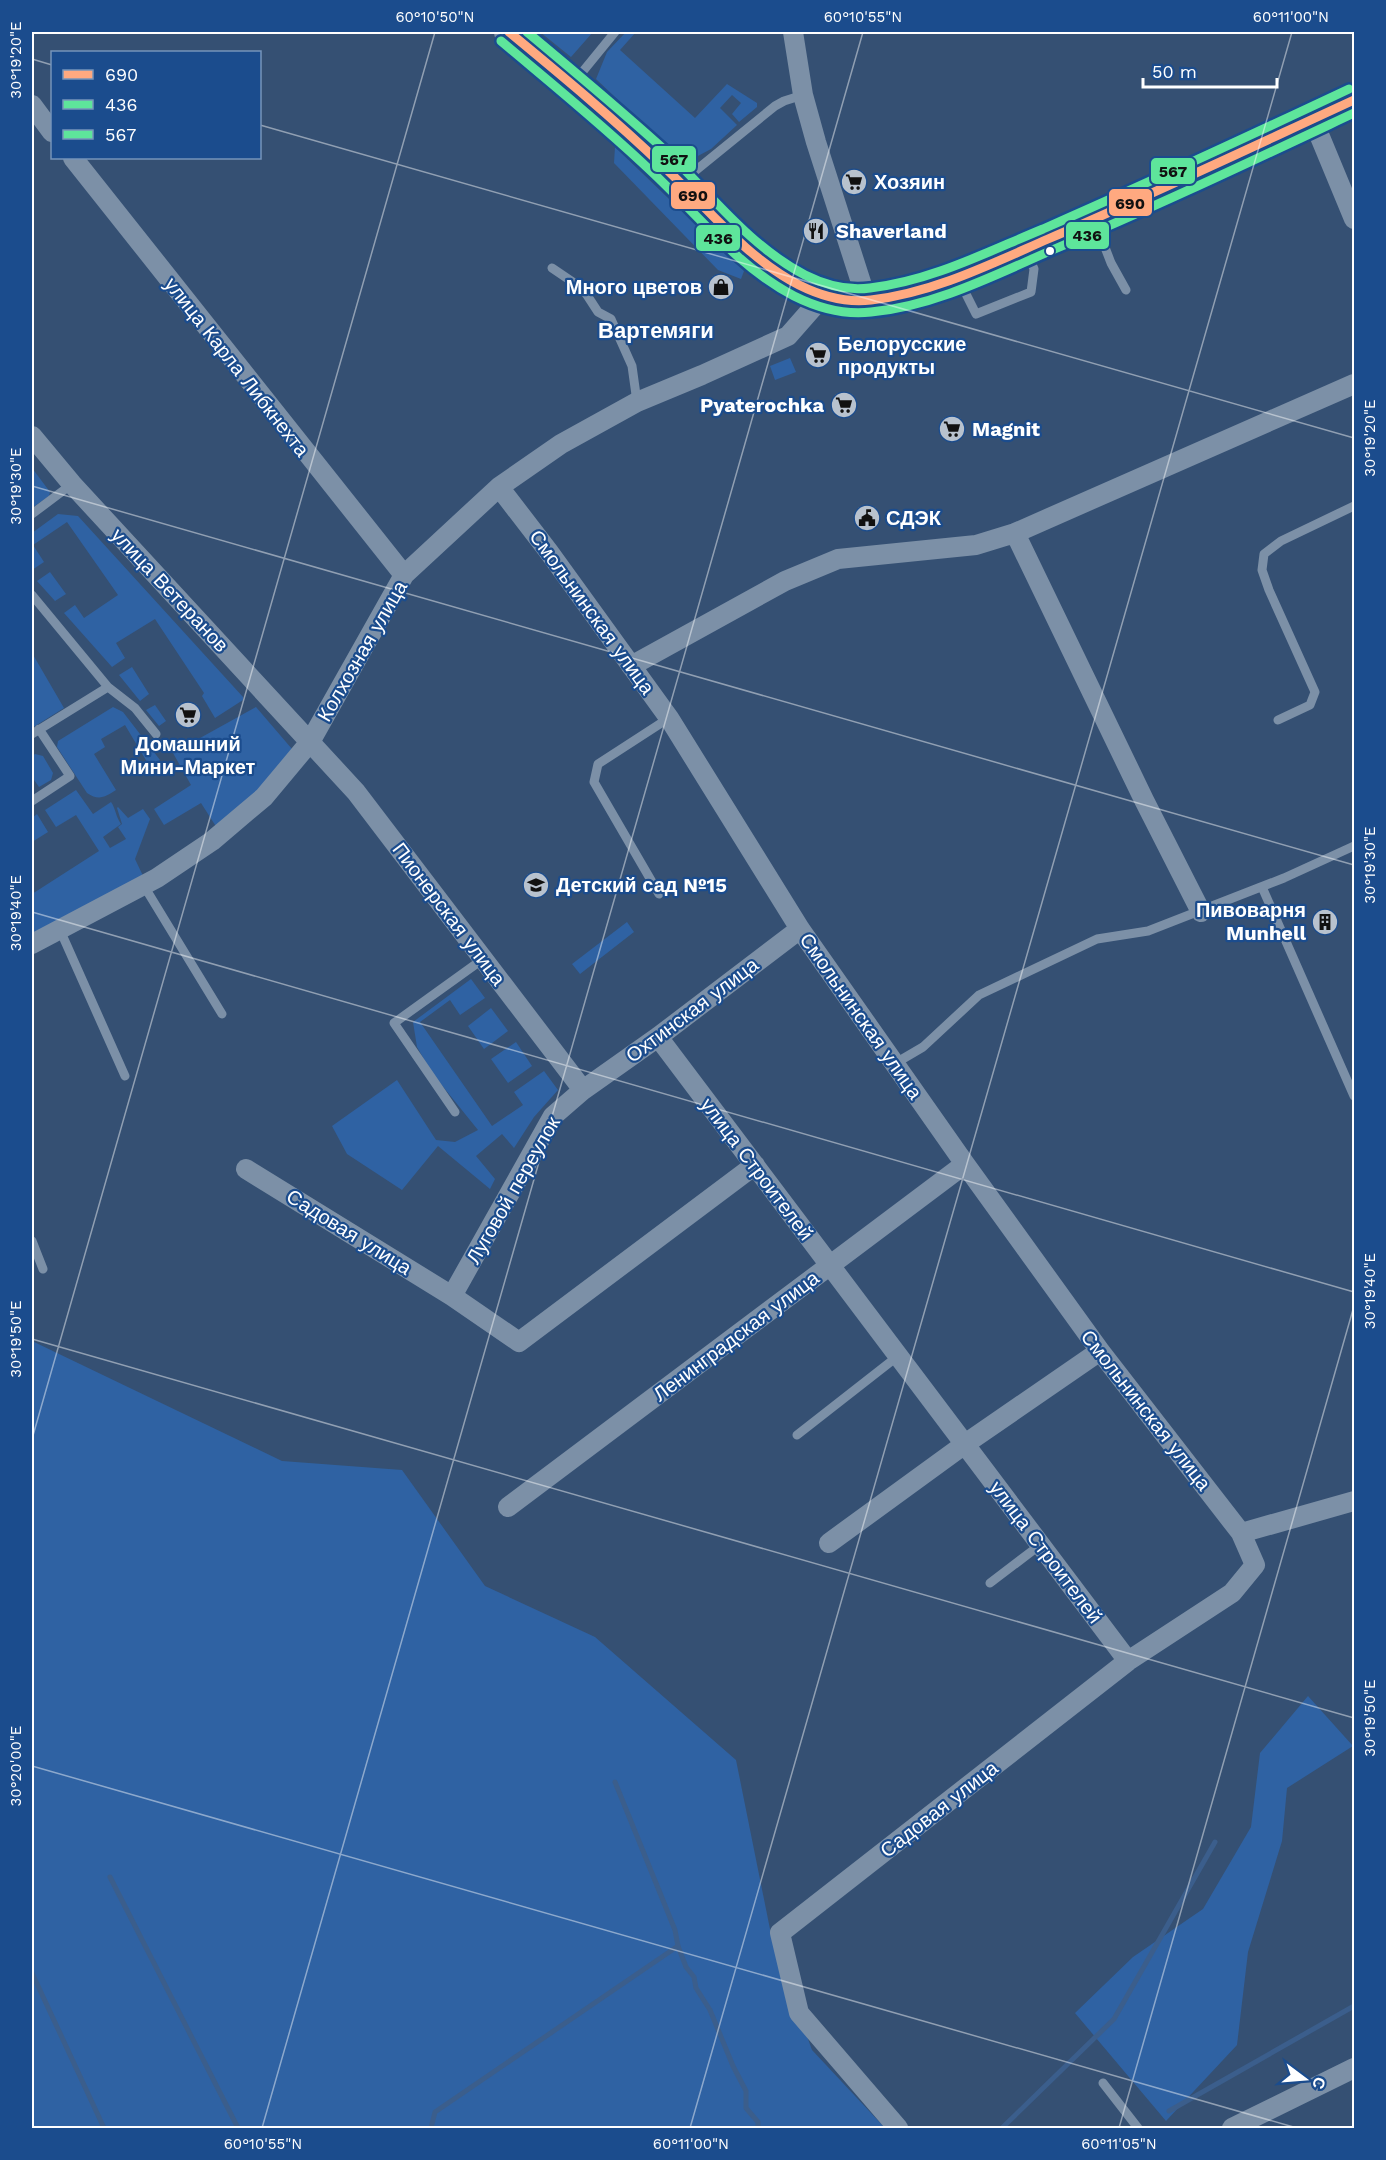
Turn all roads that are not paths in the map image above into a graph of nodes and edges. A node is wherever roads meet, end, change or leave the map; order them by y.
1 (509, 32) edge
2 (615, 32) edge
3 (793, 32) edge
4 (572, 86) junction
5 (803, 95) junction
6 (1354, 100) edge
7 (32, 105) edge
8 (1313, 120) junction
9 (51, 131) edge
10 (74, 159) edge
11 (680, 181) junction
12 (1095, 219) junction
13 (1354, 219) edge
14 (1025, 249) junction
15 (552, 268) dead end
16 (958, 278) junction
17 (1126, 290) dead end
18 (824, 295) junction
19 (867, 301) junction
20 (1354, 384) edge
21 (638, 402) junction
22 (32, 436) edge
23 (72, 484) junction
24 (499, 487) junction
25 (1354, 506) edge
26 (32, 514) edge
27 (1015, 533) junction
28 (404, 575) junction
29 (32, 596) edge
30 (631, 666) junction
31 (108, 687) junction
32 (669, 718) junction
33 (1278, 720) dead end
34 (35, 732) edge
35 (156, 734) dead end
36 (310, 742) junction
37 (32, 801) edge
38 (1354, 846) edge
39 (144, 886) junction
40 (1262, 887) junction
41 (659, 894) dead end
42 (1201, 912) junction
43 (800, 929) junction
44 (60, 930) junction
45 (32, 944) edge
46 (483, 959) junction
47 (222, 1014) dead end
48 (658, 1037) junction
49 (894, 1064) junction
50 (125, 1076) dead end
51 (583, 1090) junction
52 (1354, 1096) edge
53 (455, 1112) dead end
54 (965, 1164) junction
55 (755, 1165) junction
56 (246, 1169) dead end
57 (32, 1241) edge
58 (829, 1264) junction
59 (43, 1269) dead end
60 (452, 1296) junction
61 (1100, 1351) junction
62 (898, 1356) junction
63 (797, 1435) dead end
64 (964, 1444) junction
65 (1354, 1501) edge
66 (508, 1507) dead end
67 (1241, 1533) junction
68 (829, 1543) dead end
69 (1040, 1545) junction
70 (990, 1583) dead end
71 (1128, 1661) junction
72 (1354, 2068) edge
73 (1102, 2083) dead end
74 (898, 2128) edge
75 (1138, 2128) edge
76 (1232, 2128) edge

1 - 4 main road
2 - 4 lane
3 - 5 street
4 - 11 main road
5 - 11 lane
5 - 19 street
6 - 8 main road
7 - 9 street
8 - 12 main road
8 - 13 street
10 - 28 street, улица Карла Либкнехта
11 - 18 main road
12 - 14 main road
12 - 17 lane
14 - 16 main road
14 - 16 lane
15 - 21 lane
16 - 19 main road
18 - 19 main road
18 - 21 street, Колхозная улица
20 - 27 street
21 - 24 street, Колхозная улица
22 - 23 street, улица Ветеранов
23 - 26 lane
23 - 36 street, улица Ветеранов
24 - 28 street, Колхозная улица
24 - 30 street, Смольнинская улица
25 - 33 lane
27 - 30 street
27 - 42 street
28 - 36 street, Колхозная улица
29 - 31 lane
30 - 32 street, Смольнинская улица
31 - 34 lane
31 - 35 lane
32 - 41 lane
32 - 43 street, Смольнинская улица
34 - 37 lane
36 - 39 street, Колхозная улица
36 - 46 street, Пионерская улица
38 - 40 lane
39 - 44 street, Колхозная улица
39 - 47 lane
40 - 42 lane
40 - 52 lane
42 - 49 lane
43 - 48 street, Охтинская улица
43 - 49 street, Смольнинская улица
44 - 45 street, Колхозная улица
44 - 50 lane
46 - 51 street, Пионерская улица
46 - 53 lane
48 - 51 street, Охтинская улица
48 - 55 street, улица Строителей
49 - 54 street, Смольнинская улица
51 - 60 street, Луговой переулок
54 - 58 street, Ленинградская улица
54 - 61 street, Смольнинская улица
55 - 58 street, улица Строителей
55 - 60 street, Садовая улица
56 - 60 street, Садовая улица
57 - 59 lane
58 - 62 street, улица Строителей
58 - 66 street, Ленинградская улица
61 - 64 street
61 - 67 street, Смольнинская улица
62 - 63 lane
62 - 64 street, улица Строителей
64 - 68 street
64 - 69 street, улица Строителей
65 - 67 street
67 - 71 street, Садовая улица
69 - 70 lane
69 - 71 street, улица Строителей
71 - 74 street, Садовая улица
72 - 76 street
73 - 75 lane

